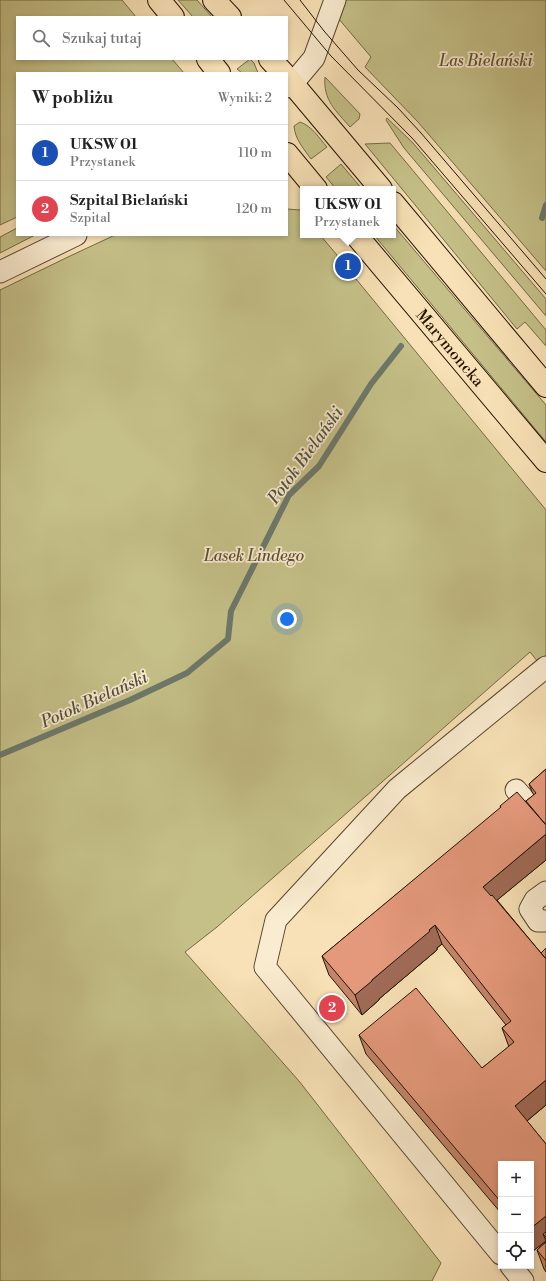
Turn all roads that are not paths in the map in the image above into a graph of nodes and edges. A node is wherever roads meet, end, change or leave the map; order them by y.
1 (159, 0) edge
2 (214, 0) edge
3 (335, 0) edge
4 (172, 16) edge
5 (229, 16) edge
6 (209, 60) edge
7 (271, 60) edge
8 (219, 72) edge
9 (279, 72) edge
10 (288, 84) edge
11 (288, 155) edge
12 (314, 186) edge
13 (378, 186) edge
14 (396, 207) edge
15 (74, 236) edge
16 (359, 238) edge
17 (0, 272) edge
18 (546, 386) edge
19 (546, 461) edge
20 (546, 667) edge
21 (516, 790) dead end
22 (530, 807) edge
23 (546, 892) edge
24 (546, 921) edge
25 (498, 1250) edge
26 (513, 1269) edge
27 (523, 1281) edge

1 - 4 main road
2 - 5 main road
3 - 10 street
6 - 8 main road
7 - 9 main road
10 - 13 main road
11 - 12 main road
14 - 18 main road
15 - 17 street
16 - 19 main road, Marymoncka
20 - 25 street
21 - 22 street
23 - 24 street
26 - 27 street

